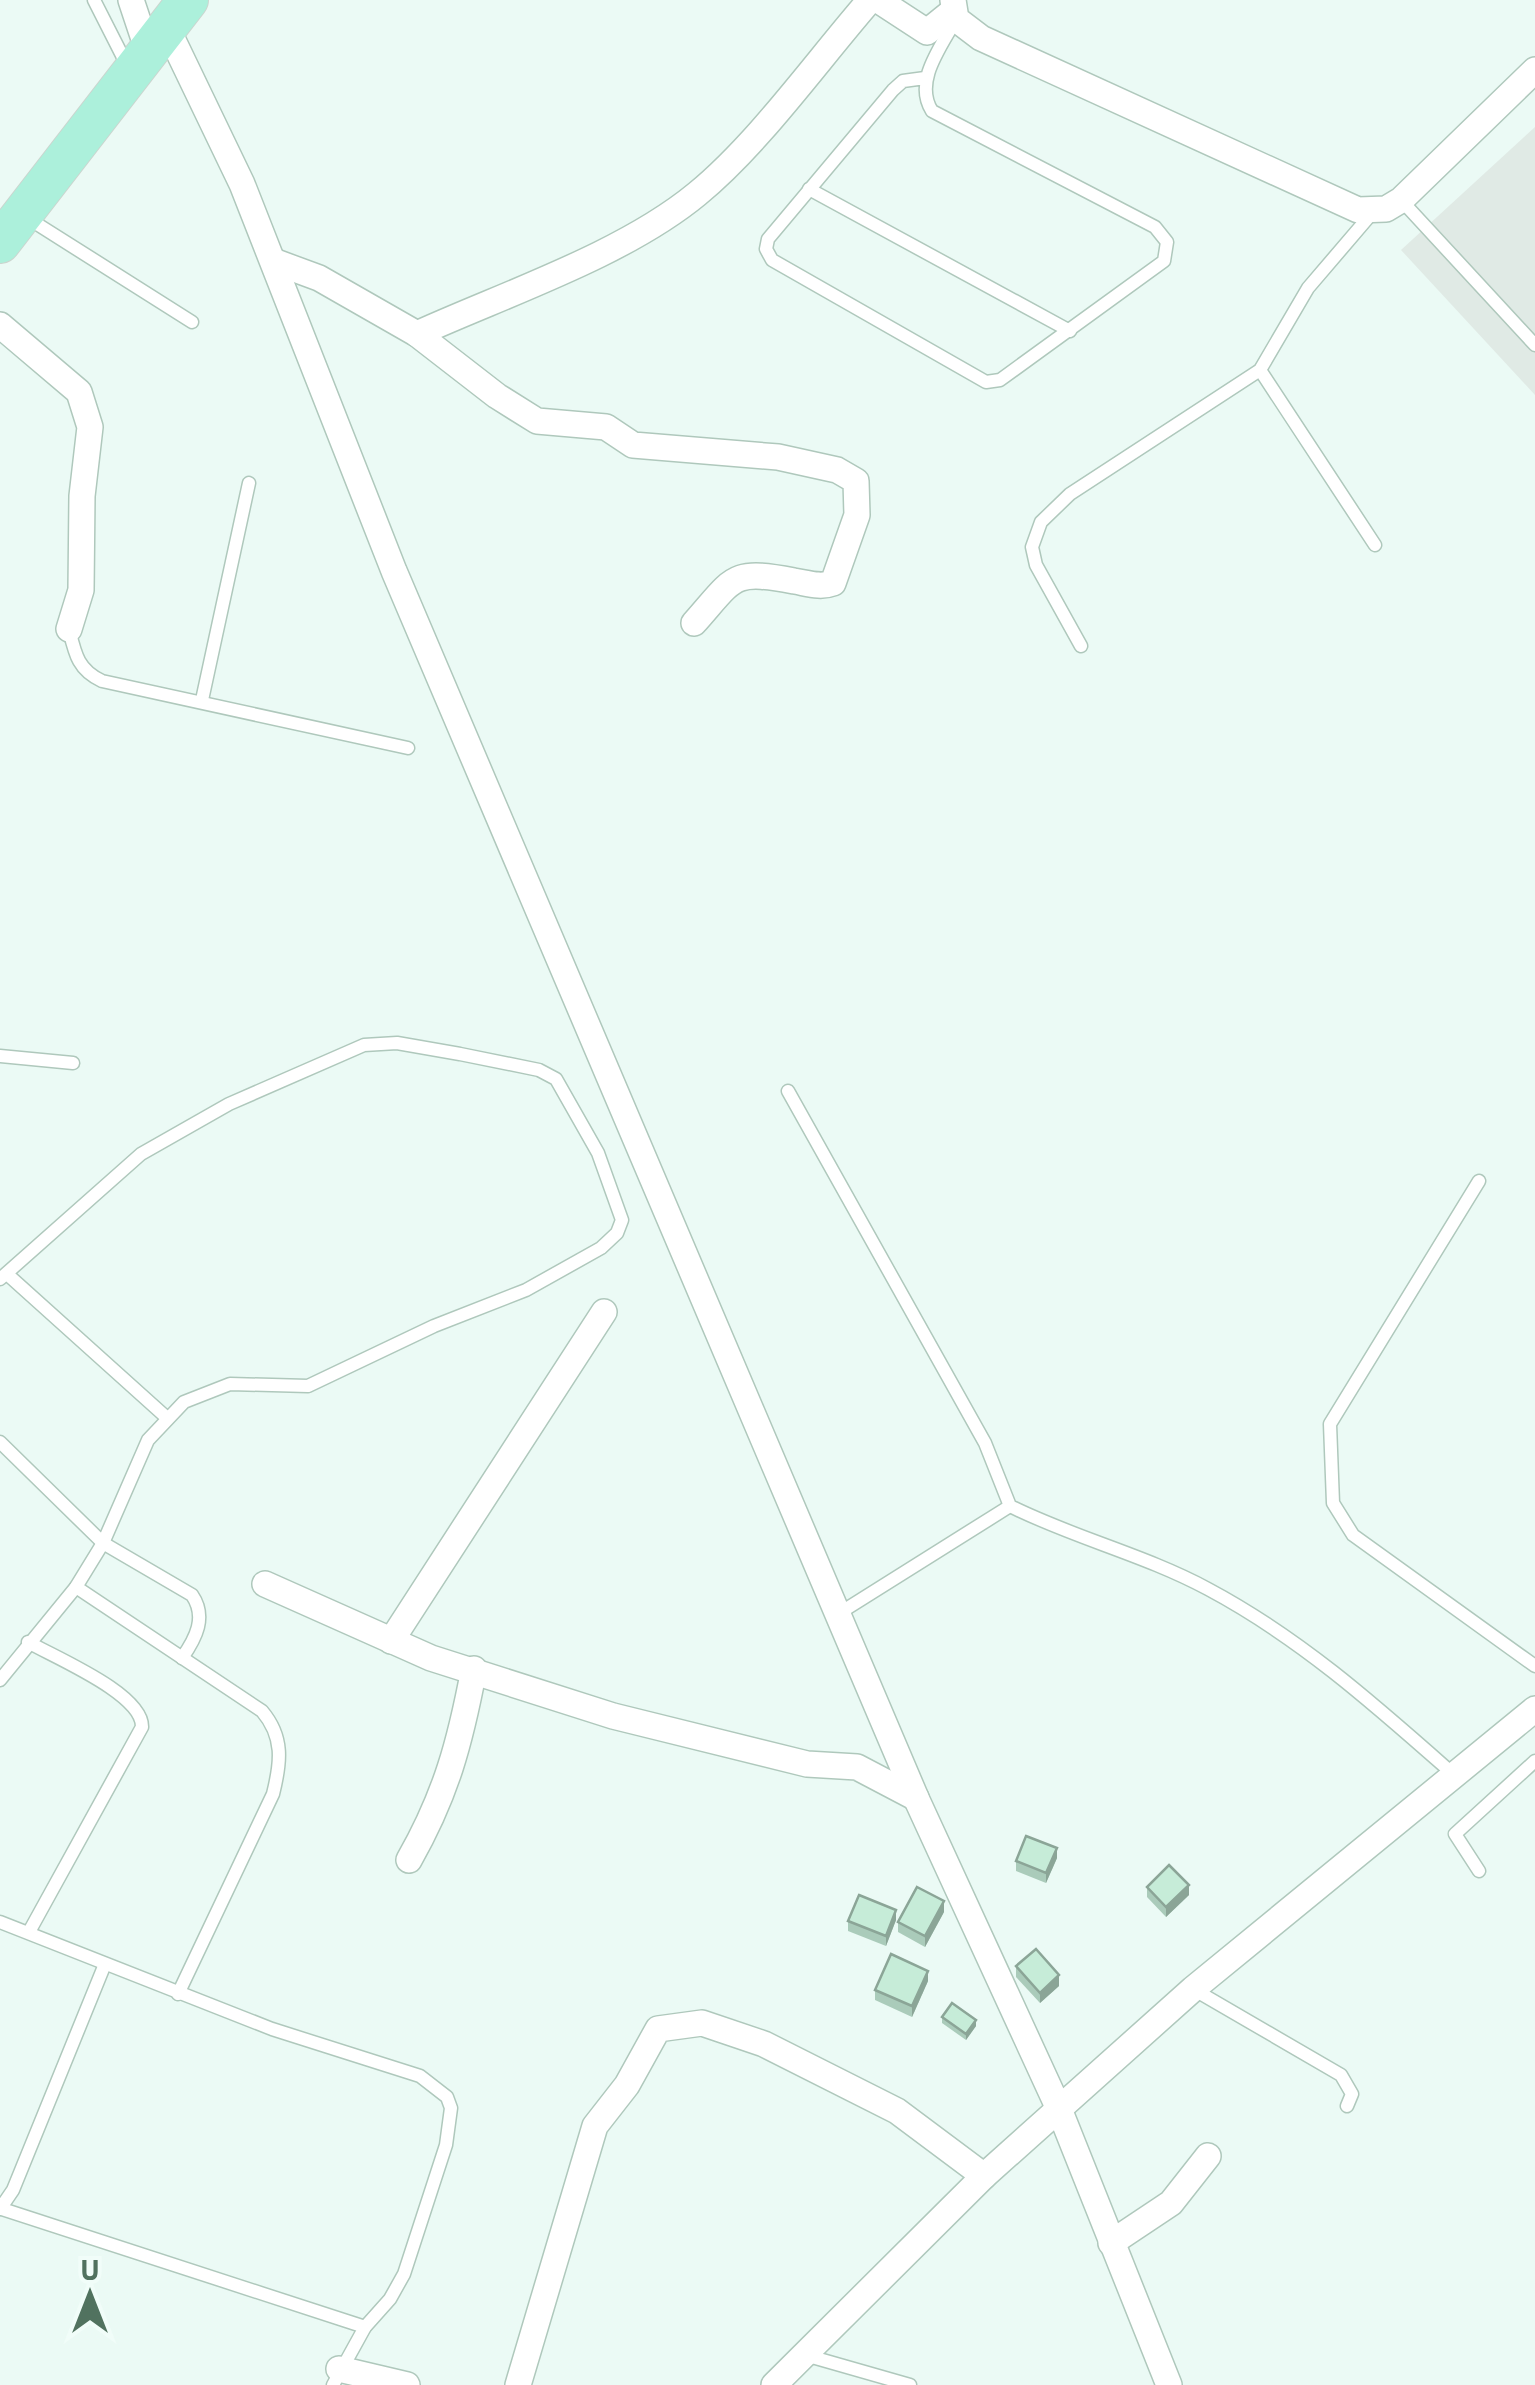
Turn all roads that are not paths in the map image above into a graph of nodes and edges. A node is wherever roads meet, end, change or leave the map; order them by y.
1 (94, 0) edge
2 (132, 0) edge
3 (870, 0) edge
4 (878, 0) edge
5 (954, 10) edge
6 (159, 39) edge
7 (1535, 70) edge
8 (925, 78) junction
9 (809, 189) junction
10 (1401, 200) junction
11 (1373, 212) junction
12 (11, 229) edge
13 (274, 260) junction
14 (192, 322) dead end
15 (0, 324) edge
16 (1070, 331) junction
17 (417, 334) junction
18 (1535, 345) edge
19 (1260, 370) junction
20 (249, 483) dead end
21 (1375, 546) dead end
22 (694, 623) dead end
23 (69, 629) joint
24 (1082, 646) dead end
25 (202, 700) junction
26 (408, 748) dead end
27 (0, 1056) edge
28 (73, 1063) dead end
29 (788, 1091) dead end
30 (1479, 1182) dead end
31 (4, 1276) edge
32 (604, 1312) dead end
33 (166, 1418) junction
34 (0, 1442) edge
35 (1010, 1506) junction
36 (103, 1543) junction
37 (265, 1584) dead end
38 (76, 1587) junction
39 (838, 1614) junction
40 (391, 1641) junction
41 (28, 1642) junction
42 (182, 1658) junction
43 (1535, 1666) edge
44 (474, 1670) junction
45 (0, 1680) edge
46 (1535, 1709) edge
47 (1535, 1761) edge
48 (1452, 1773) junction
49 (916, 1798) junction
50 (408, 1860) dead end
51 (1479, 1871) dead end
52 (0, 1922) edge
53 (28, 1932) junction
54 (105, 1964) junction
55 (1192, 1988) junction
56 (178, 1994) junction
57 (1347, 2106) dead end
58 (1059, 2110) junction
59 (1208, 2156) dead end
60 (984, 2176) junction
61 (1, 2209) edge
62 (1111, 2243) junction
63 (365, 2327) junction
64 (804, 2355) junction
65 (336, 2377) edge
66 (407, 2385) edge
67 (518, 2385) edge
68 (774, 2385) edge
69 (910, 2385) edge
70 (1169, 2385) edge

1 - 6 lane
2 - 6 street
3 - 17 street
4 - 5 street
5 - 8 lane
5 - 11 street
6 - 12 main road
6 - 13 street
7 - 10 street
8 - 9 lane
8 - 16 lane
9 - 16 lane
9 - 16 lane
10 - 11 street
10 - 18 lane
11 - 19 lane
12 - 14 lane
13 - 17 street
13 - 39 street
15 - 23 street
17 - 22 street
19 - 21 lane
19 - 24 lane
20 - 25 lane
23 - 25 lane
25 - 26 lane
27 - 28 lane
29 - 35 lane
30 - 43 lane
31 - 33 lane
31 - 33 lane
32 - 40 street
33 - 36 lane
34 - 36 lane
35 - 39 lane
35 - 48 lane
36 - 38 lane
36 - 42 lane
37 - 40 street
38 - 41 lane
38 - 42 lane
39 - 49 street
40 - 44 street
41 - 45 lane
41 - 53 lane
42 - 56 lane
44 - 49 street
44 - 50 street
46 - 48 street
47 - 51 lane
48 - 55 street
49 - 58 street
52 - 53 lane
53 - 54 lane
54 - 56 lane
54 - 61 lane
55 - 57 lane
55 - 58 street
56 - 63 lane
58 - 60 street
58 - 62 street
59 - 62 street
60 - 64 street
60 - 67 street
61 - 63 lane
62 - 70 street
63 - 65 lane
64 - 68 street
64 - 69 lane
65 - 66 street

